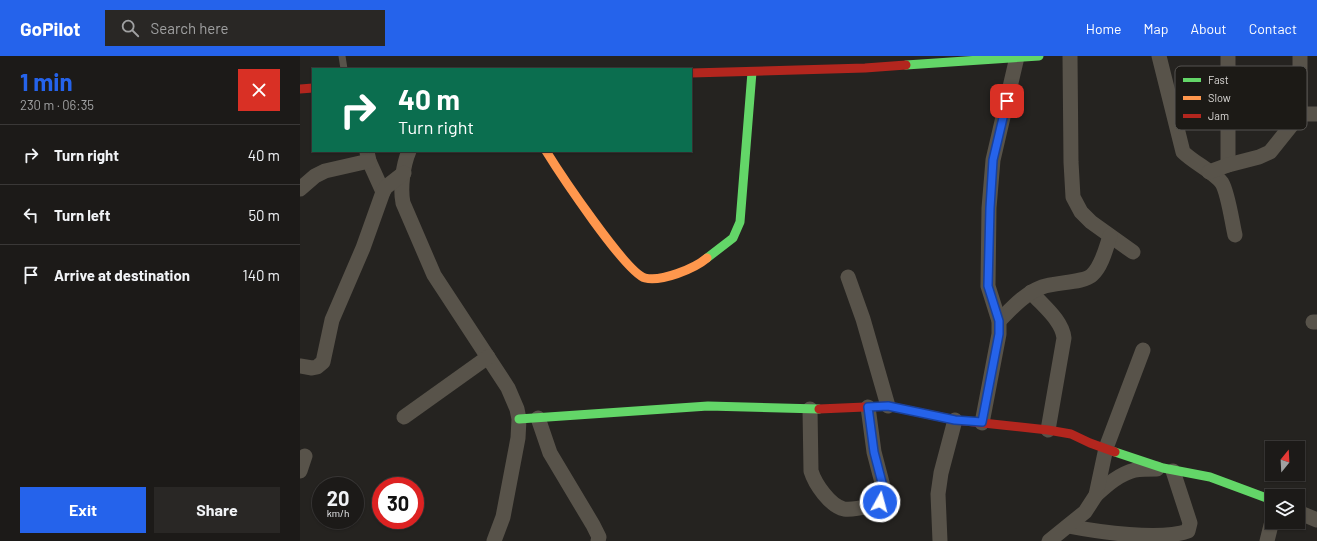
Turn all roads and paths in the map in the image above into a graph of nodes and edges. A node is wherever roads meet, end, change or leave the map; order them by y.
1 (342, 56) edge
2 (1039, 56) edge
3 (1070, 56) edge
4 (1158, 56) edge
5 (1300, 56) edge
6 (1017, 58) junction
7 (1300, 66) edge
8 (344, 68) edge
9 (752, 72) junction
10 (692, 73) edge
11 (312, 88) edge
12 (300, 89) edge
13 (1175, 121) edge
14 (1177, 130) edge
15 (1228, 130) edge
16 (1288, 130) edge
17 (409, 152) edge
18 (547, 152) edge
19 (368, 156) edge
20 (1228, 165) junction
21 (1209, 172) junction
22 (404, 173) junction
23 (300, 189) edge
24 (383, 192) junction
25 (1235, 235) dead end
26 (1110, 236) junction
27 (1133, 252) dead end
28 (848, 277) dead end
29 (1031, 292) junction
30 (999, 321) junction
31 (1142, 350) dead end
32 (488, 357) junction
33 (300, 366) edge
34 (888, 406) junction
35 (868, 407) junction
36 (810, 409) junction
37 (404, 417) dead end
38 (538, 418) junction
39 (519, 419) junction
40 (955, 420) junction
41 (982, 422) junction
42 (1048, 430) junction
43 (1106, 448) junction
44 (305, 456) dead end
45 (1168, 470) junction
46 (300, 471) edge
47 (1096, 495) junction
48 (1265, 497) edge
49 (1305, 515) edge
50 (1317, 520) edge
51 (1068, 526) junction
52 (1270, 529) edge
53 (602, 540) edge
54 (494, 541) edge
55 (940, 541) edge
56 (1049, 541) edge
57 (1266, 541) edge

1 - 8 lane
2 - 6 street
3 - 26 street
4 - 13 street
5 - 7 street
6 - 9 street
6 - 30 street
9 - 10 street
9 - 18 street
11 - 12 street
14 - 21 street
15 - 20 street
16 - 20 street
17 - 22 street
19 - 23 street
19 - 24 street
20 - 21 street
21 - 25 street
22 - 24 street
22 - 32 street
24 - 33 street
26 - 27 street
26 - 29 street
28 - 34 street
29 - 30 street
29 - 42 street
30 - 41 street
31 - 43 street
32 - 37 street
32 - 39 street
34 - 35 street
34 - 40 street
35 - 36 street
35 - 36 street
36 - 38 street
38 - 39 street
38 - 53 street
39 - 54 street
40 - 41 street
40 - 55 street
41 - 42 street
42 - 43 street
43 - 45 street
43 - 47 street
44 - 46 street
45 - 47 street
45 - 48 street
45 - 51 street
47 - 51 street
49 - 50 street
51 - 56 street
52 - 57 street

